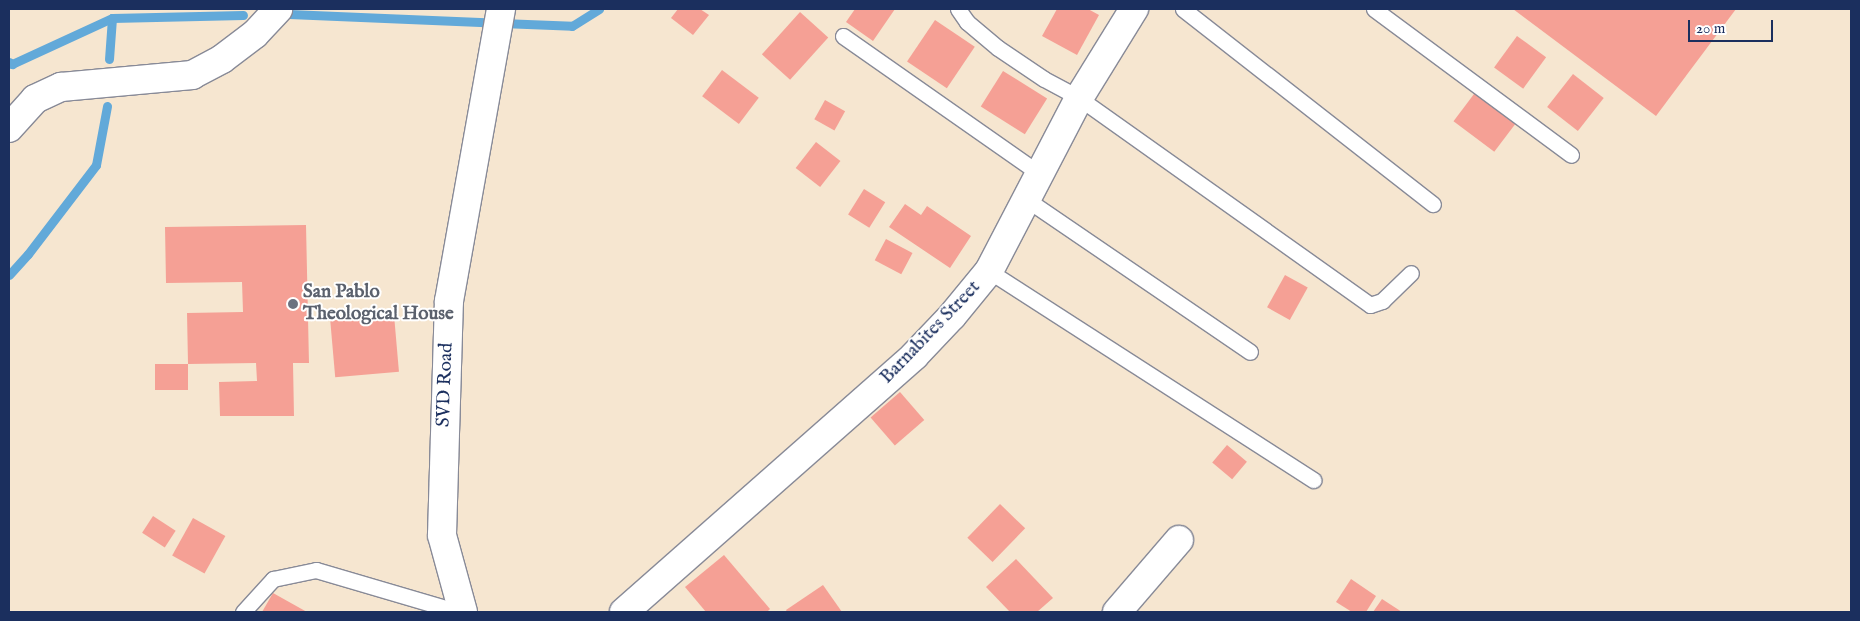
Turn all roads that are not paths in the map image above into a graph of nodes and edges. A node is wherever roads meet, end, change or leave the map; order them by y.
1 (278, 9) edge
2 (501, 9) edge
3 (958, 9) edge
4 (1134, 9) edge
5 (1183, 9) edge
6 (1374, 9) edge
7 (843, 36) dead end
8 (1079, 98) junction
9 (9, 128) edge
10 (1571, 155) dead end
11 (1039, 173) junction
12 (1026, 199) junction
13 (1433, 204) dead end
14 (989, 271) junction
15 (1411, 273) dead end
16 (1250, 352) dead end
17 (1313, 480) dead end
18 (1179, 540) dead end
19 (243, 612) edge
20 (458, 612) edge
21 (463, 612) edge
22 (624, 612) edge
23 (1117, 612) edge

1 - 9 street
2 - 21 street, SVD Road
3 - 8 lane
4 - 8 street, Barnabites Street
5 - 13 lane
6 - 10 lane
7 - 11 lane
8 - 11 street, Barnabites Street
8 - 15 lane
11 - 12 street, Barnabites Street
12 - 14 street, Barnabites Street
12 - 16 lane
14 - 17 lane
14 - 22 street, Barnabites Street
18 - 23 street
19 - 20 lane

